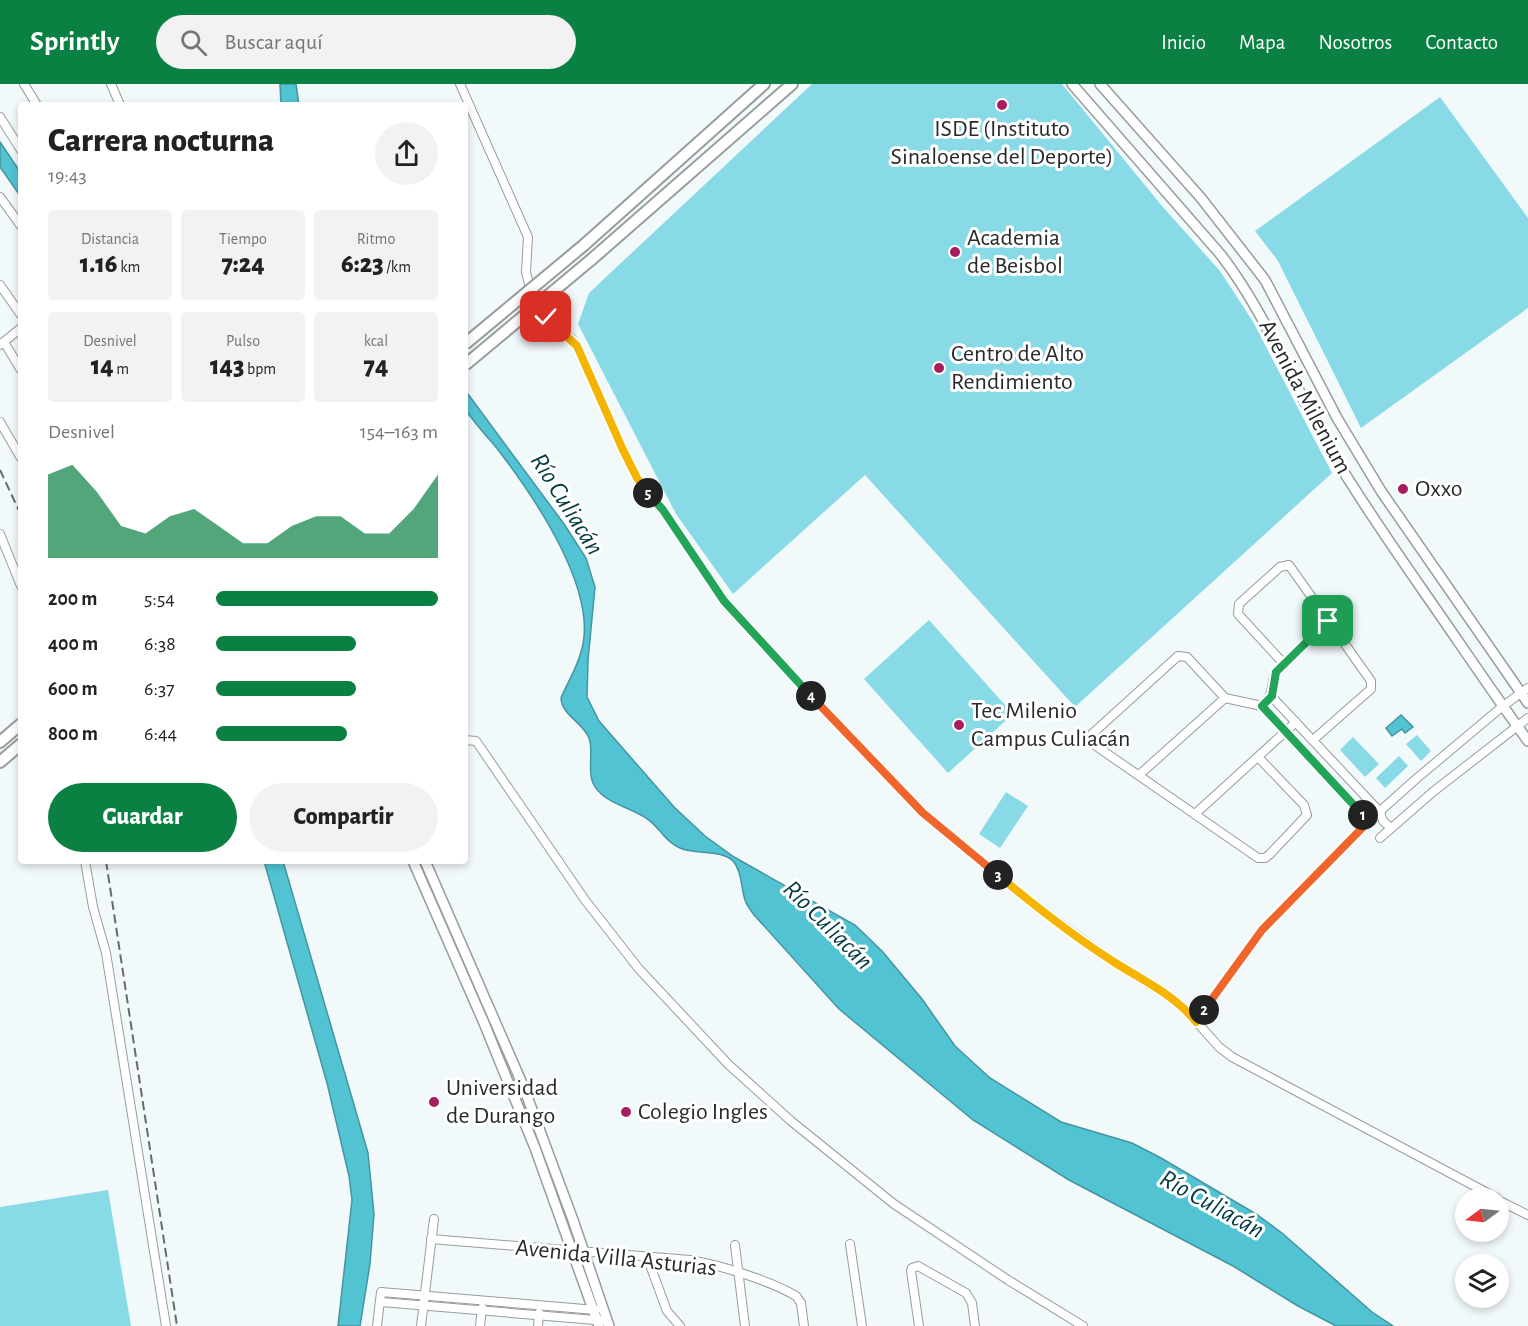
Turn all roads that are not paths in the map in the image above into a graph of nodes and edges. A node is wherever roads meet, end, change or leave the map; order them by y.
1 (24, 84) edge
2 (111, 84) edge
3 (460, 84) edge
4 (764, 84) edge
5 (792, 84) edge
6 (1072, 84) edge
7 (1100, 84) edge
8 (36, 102) edge
9 (119, 102) edge
10 (0, 117) edge
11 (18, 145) edge
12 (0, 197) edge
13 (18, 222) edge
14 (1247, 254) junction
15 (1230, 267) junction
16 (0, 285) edge
17 (18, 311) edge
18 (18, 330) edge
19 (468, 342) edge
20 (2, 343) edge
21 (468, 362) edge
22 (18, 366) edge
23 (0, 422) edge
24 (18, 453) edge
25 (0, 534) edge
26 (18, 578) edge
27 (1328, 621) junction
28 (1284, 664) junction
29 (1525, 690) edge
30 (1272, 696) junction
31 (1225, 698) junction
32 (1528, 702) edge
33 (1262, 706) junction
34 (1503, 706) junction
35 (1528, 718) edge
36 (1296, 722) junction
37 (1517, 726) junction
38 (18, 727) edge
39 (1286, 731) junction
40 (1313, 740) junction
41 (468, 741) edge
42 (1528, 741) edge
43 (0, 742) edge
44 (18, 747) edge
45 (1258, 757) junction
46 (0, 762) edge
47 (1140, 775) junction
48 (1380, 812) junction
49 (1195, 814) junction
50 (1369, 821) junction
51 (1383, 821) junction
52 (1391, 828) junction
53 (1380, 838) dead end
54 (86, 864) edge
55 (414, 864) edge
56 (426, 864) edge
57 (1196, 1022) junction
58 (1477, 1188) edge
59 (1509, 1205) edge
60 (1528, 1215) edge
61 (434, 1219) dead end
62 (431, 1239) junction
63 (850, 1244) dead end
64 (735, 1245) dead end
65 (572, 1251) junction
66 (584, 1252) junction
67 (647, 1257) junction
68 (738, 1273) junction
69 (425, 1296) junction
70 (483, 1300) junction
71 (381, 1302) junction
72 (424, 1305) junction
73 (540, 1305) junction
74 (593, 1310) junction
75 (604, 1310) junction
76 (482, 1311) junction
77 (539, 1316) junction
78 (603, 1323) edge
79 (166, 1326) edge
80 (377, 1326) edge
81 (421, 1326) edge
82 (480, 1326) edge
83 (538, 1326) edge
84 (680, 1326) edge
85 (745, 1326) edge
86 (804, 1326) edge
87 (862, 1326) edge
88 (919, 1326) edge
89 (975, 1326) edge
90 (1083, 1326) edge

1 - 8 street
2 - 9 street
3 - 57 street
4 - 19 main road, bridge
5 - 21 main road, bridge
6 - 15 street, Avenida Milenium
7 - 14 street, Avenida Milenium
10 - 11 street
12 - 13 street
14 - 15 street
14 - 29 street, Avenida Milenium
15 - 34 street, Avenida Milenium
16 - 17 street
18 - 20 street
20 - 22 street
23 - 24 street
25 - 26 street
27 - 28 street
27 - 28 street
27 - 40 street
28 - 30 street
29 - 32 street, Avenida Milenium
29 - 34 street
30 - 33 street
30 - 36 street
31 - 33 street
31 - 47 street
31 - 47 street
33 - 39 street
34 - 37 street, Avenida Milenium
34 - 48 street
35 - 37 street
36 - 39 street
36 - 40 street
37 - 42 street, Avenida Milenium
37 - 52 street
38 - 43 main road
39 - 45 street
39 - 50 street
40 - 48 street
41 - 90 street
44 - 46 main road
45 - 49 street
45 - 49 street
47 - 49 street
48 - 50 street
48 - 51 street
50 - 51 street
50 - 57 street
51 - 52 street
52 - 53 street
54 - 79 street
55 - 65 street
56 - 66 street
57 - 58 street
59 - 60 street
61 - 62 street
62 - 65 street, Avenida Villa Asturias
62 - 69 street
63 - 87 street
64 - 68 street
65 - 66 street, Avenida Villa Asturias
65 - 74 street
66 - 67 street, Avenida Villa Asturias
66 - 75 street
67 - 68 street, Avenida Villa Asturias
67 - 84 street
68 - 85 street
68 - 86 street, Avenida Villa Asturias
69 - 70 street
69 - 71 street
69 - 72 street
70 - 73 street
70 - 76 street
71 - 72 street
71 - 80 street
72 - 76 street
72 - 81 street
73 - 74 street
73 - 77 street
74 - 75 street
74 - 78 street
75 - 78 street
76 - 77 street
76 - 82 street
77 - 78 street
77 - 83 street
88 - 89 street

